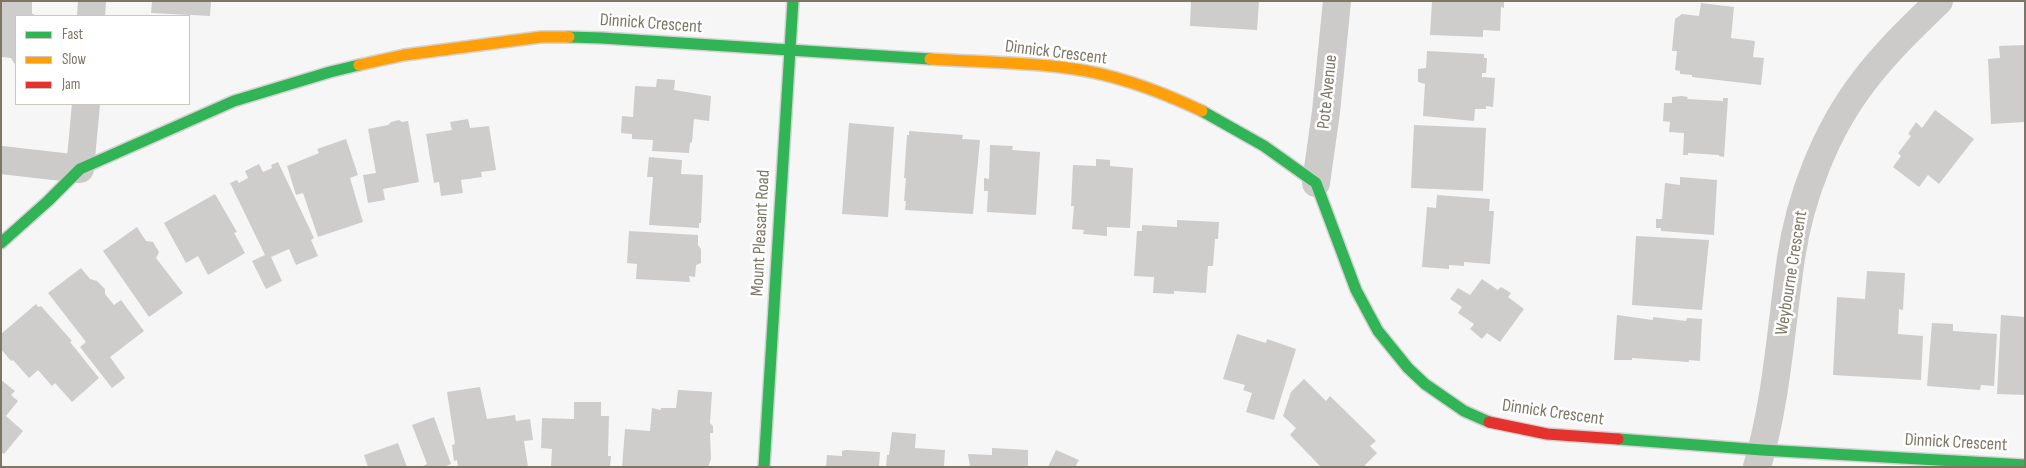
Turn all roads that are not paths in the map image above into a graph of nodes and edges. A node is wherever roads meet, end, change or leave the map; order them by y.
1 (92, 1) edge
2 (793, 1) edge
3 (1337, 1) edge
4 (1939, 1) edge
5 (91, 15) edge
6 (790, 50) junction
7 (86, 105) edge
8 (1, 160) edge
9 (80, 169) junction
10 (1316, 183) junction
11 (1, 243) edge
12 (1760, 458) edge
13 (2025, 465) edge
14 (764, 467) edge

1 - 5 street
2 - 6 street, Mount Pleasant Road
3 - 10 street, Pote Avenue
4 - 12 street, Weybourne Crescent
6 - 9 street, Dinnick Crescent
6 - 10 street, Dinnick Crescent
6 - 14 street, Mount Pleasant Road
7 - 9 street
8 - 9 street
9 - 11 street, Dinnick Crescent
10 - 12 street, Dinnick Crescent
12 - 13 street, Dinnick Crescent

